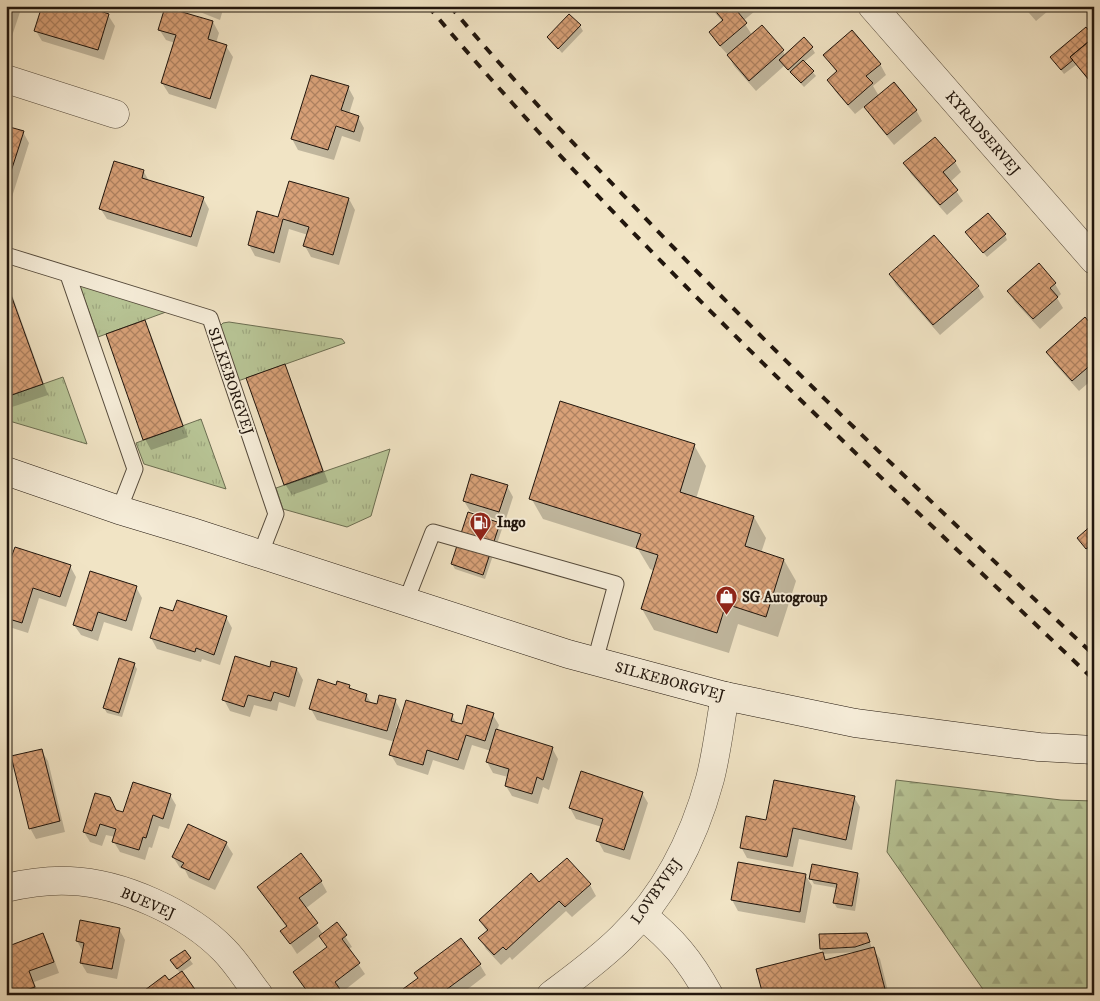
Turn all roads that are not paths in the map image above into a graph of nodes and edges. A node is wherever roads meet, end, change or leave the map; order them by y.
1 (872, 6) edge
2 (6, 79) edge
3 (115, 114) dead end
4 (6, 255) edge
5 (1094, 260) edge
6 (68, 275) junction
7 (6, 471) edge
8 (119, 510) junction
9 (260, 555) junction
10 (406, 601) junction
11 (595, 661) junction
12 (725, 696) junction
13 (1094, 750) edge
14 (6, 888) edge
15 (642, 915) junction
16 (259, 995) edge
17 (551, 995) edge
18 (709, 995) edge

1 - 5 street, KYRADSERVEJ
2 - 3 street
4 - 6 lane, SILKEBORGVEJ
6 - 8 lane
6 - 9 lane, SILKEBORGVEJ
7 - 8 street, SILKEBORGVEJ
8 - 9 street, SILKEBORGVEJ
9 - 10 street, SILKEBORGVEJ
10 - 11 street, SILKEBORGVEJ
10 - 11 lane
11 - 12 street, SILKEBORGVEJ
12 - 13 street, SILKEBORGVEJ
12 - 15 street, LOVBYVEJ
14 - 16 street, BUEVEJ
15 - 17 street, LOVBYVEJ
15 - 18 street

